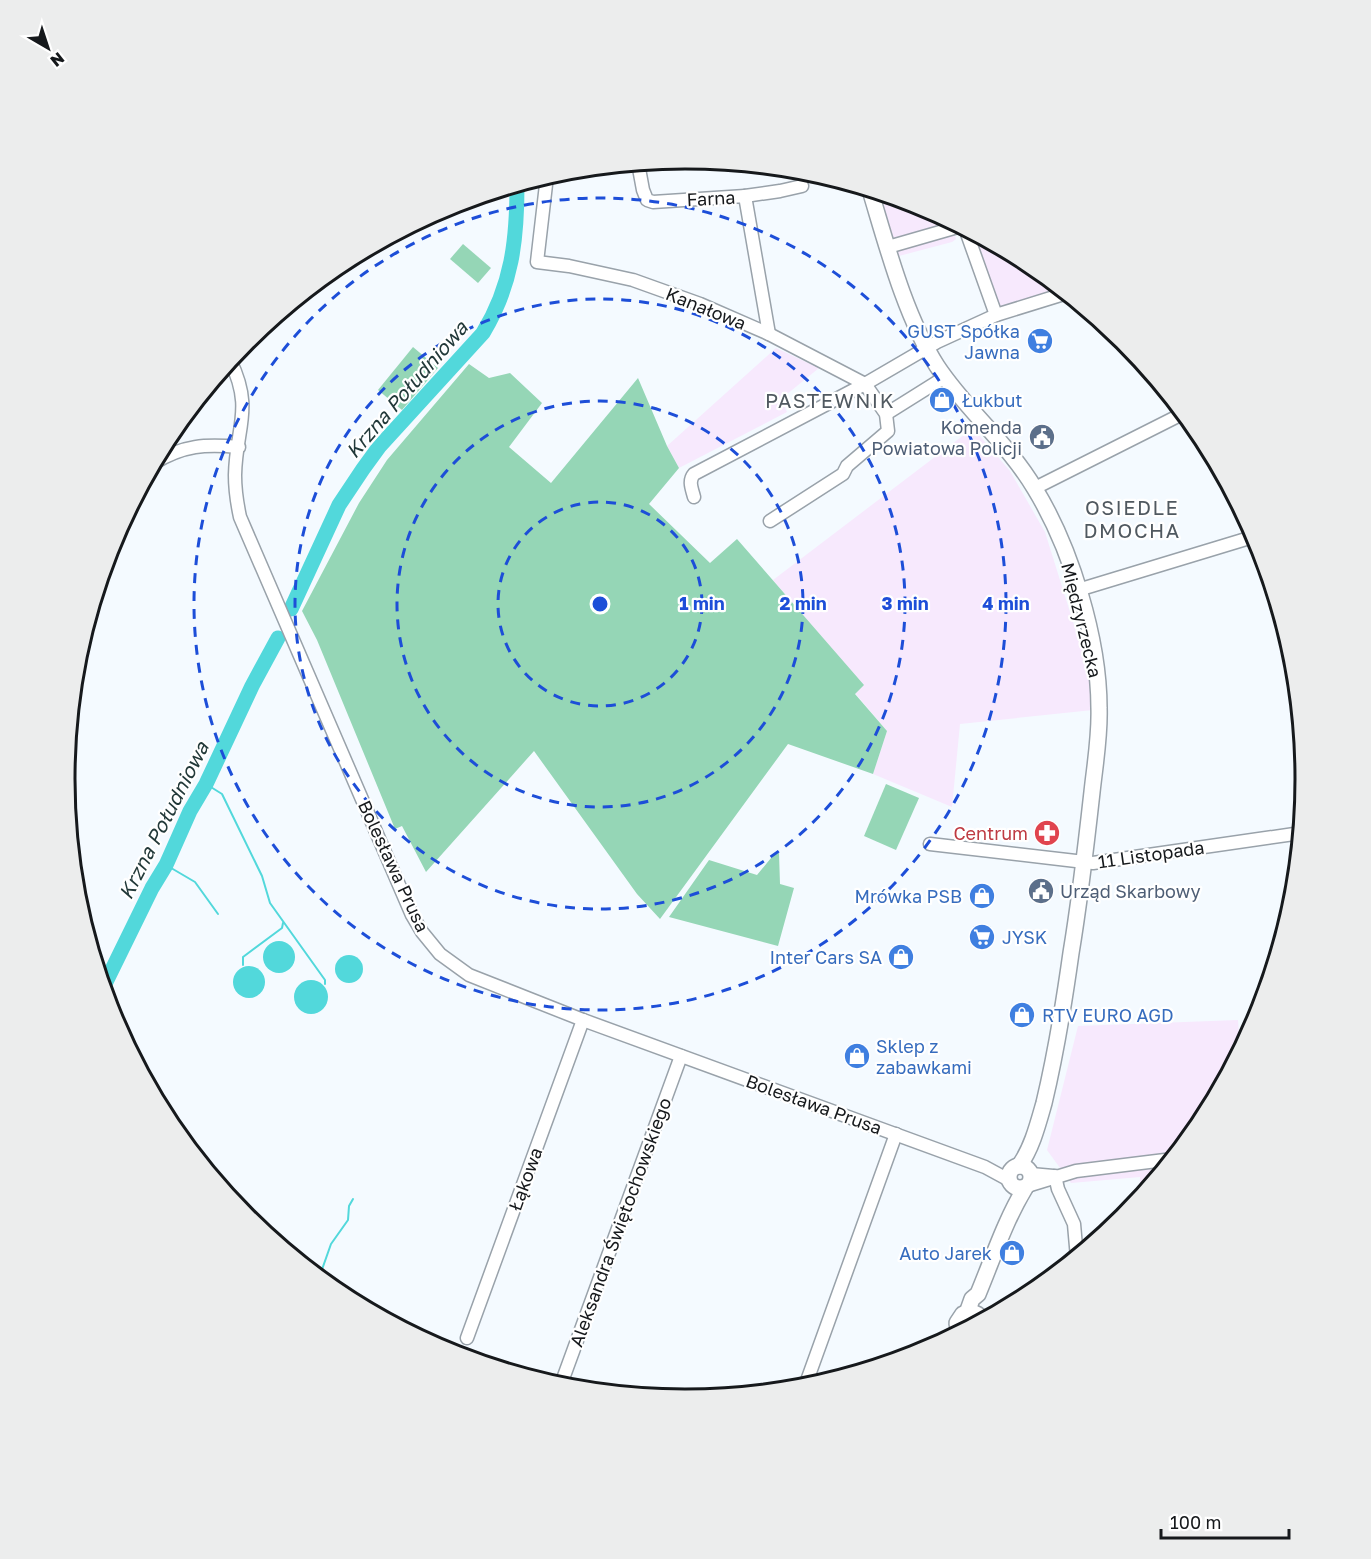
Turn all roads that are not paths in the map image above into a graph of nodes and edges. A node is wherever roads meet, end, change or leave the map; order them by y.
1 (639, 171) edge
2 (547, 185) edge
3 (802, 186) dead end
4 (744, 196) junction
5 (873, 198) edge
6 (952, 230) edge
7 (967, 238) edge
8 (888, 247) junction
9 (1058, 296) edge
10 (996, 315) junction
11 (769, 334) junction
12 (926, 348) junction
13 (234, 369) edge
14 (945, 377) junction
15 (865, 384) junction
16 (886, 414) junction
17 (1176, 417) edge
18 (239, 447) junction
19 (168, 457) edge
20 (1035, 488) junction
21 (694, 497) dead end
22 (770, 521) dead end
23 (1247, 539) edge
24 (1078, 590) junction
25 (1293, 834) edge
26 (930, 844) dead end
27 (1084, 862) junction
28 (583, 1020) junction
29 (681, 1056) junction
30 (896, 1134) junction
31 (1162, 1160) edge
32 (1054, 1176) junction
33 (1020, 1177) junction
34 (1076, 1248) edge
35 (976, 1316) edge
36 (957, 1326) edge
37 (468, 1338) dead end
38 (564, 1377) edge
39 (808, 1377) edge

1 - 4 street, Farna
2 - 11 street, Kanałowa
3 - 4 street
4 - 11 street, Farna
5 - 8 main road, Międzyrzecka
6 - 8 street
7 - 10 street
8 - 12 main road, Międzyrzecka
9 - 10 street
10 - 12 street
11 - 15 street, Kanałowa
12 - 14 main road, Międzyrzecka
12 - 15 street
13 - 18 street, Bolesława Prusa
14 - 16 street
14 - 20 main road, Międzyrzecka
15 - 16 street
15 - 21 street
16 - 22 street
17 - 20 street
18 - 19 street
18 - 28 street, Bolesława Prusa
20 - 24 main road, Międzyrzecka
23 - 24 street
24 - 27 main road, Międzyrzecka
25 - 27 street, 11 Listopada
26 - 27 street, 11 Listopada
27 - 33 main road, Międzyrzecka
28 - 29 street, Bolesława Prusa
28 - 37 street, Łąkowa
29 - 30 street, Bolesława Prusa
29 - 38 street, Aleksandra Świętochowskiego
30 - 33 street, Bolesława Prusa
30 - 39 street
31 - 32 street
32 - 33 street
32 - 34 street
33 - 35 main road, Międzyrzecka
35 - 36 main road, Międzyrzecka

